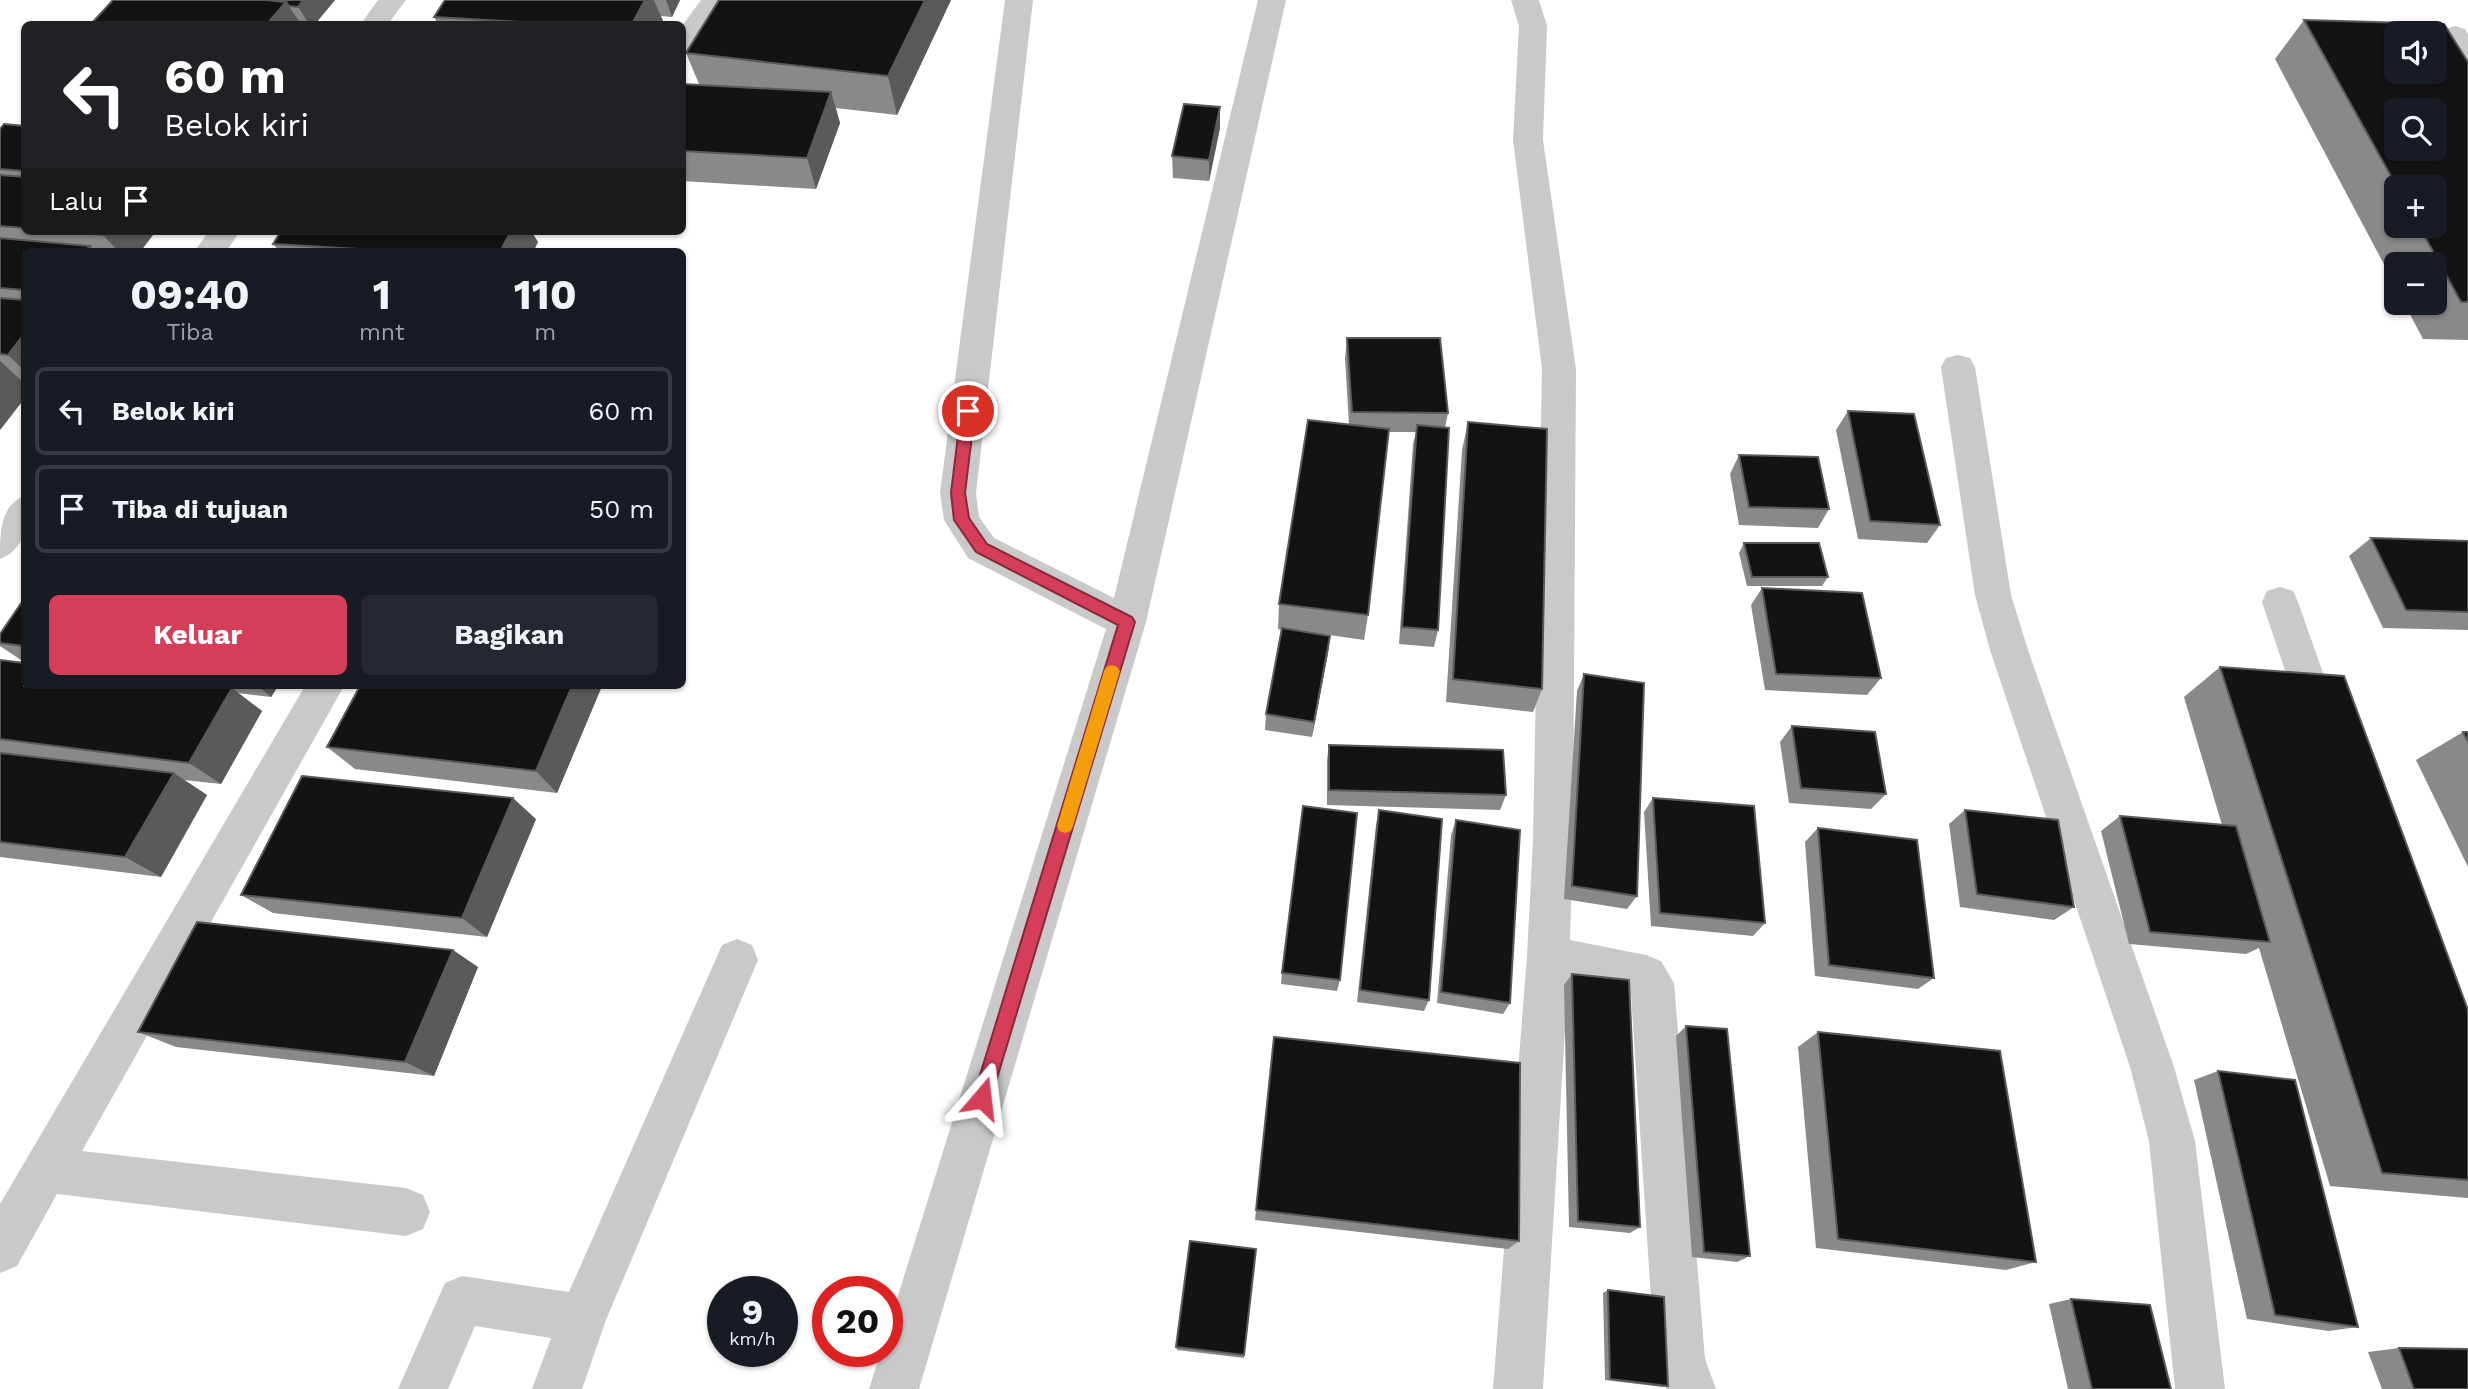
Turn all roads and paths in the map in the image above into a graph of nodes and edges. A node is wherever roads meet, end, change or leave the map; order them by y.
1 (392, 0) edge
2 (715, 0) edge
3 (1019, 0) edge
4 (1272, 0) edge
5 (1525, 0) edge
6 (376, 21) edge
7 (686, 40) edge
8 (1958, 367) dead end
9 (21, 514) edge
10 (0, 544) edge
11 (2280, 602) dead end
12 (1127, 622) junction
13 (323, 689) edge
14 (2335, 760) edge
15 (1548, 956) junction
16 (737, 960) dead end
17 (47, 1170) junction
18 (406, 1212) dead end
19 (0, 1249) edge
20 (582, 1318) junction
21 (423, 1389) edge
22 (557, 1389) edge
23 (894, 1389) edge
24 (1518, 1389) edge
25 (1691, 1389) edge
26 (2200, 1389) edge

1 - 6 street
2 - 7 street
3 - 12 street
4 - 12 street
5 - 15 street
8 - 26 street
9 - 10 street
11 - 14 street
12 - 23 street
13 - 17 street
15 - 24 street
15 - 25 street
16 - 20 street
17 - 18 street
17 - 19 street
20 - 21 street
20 - 22 street

